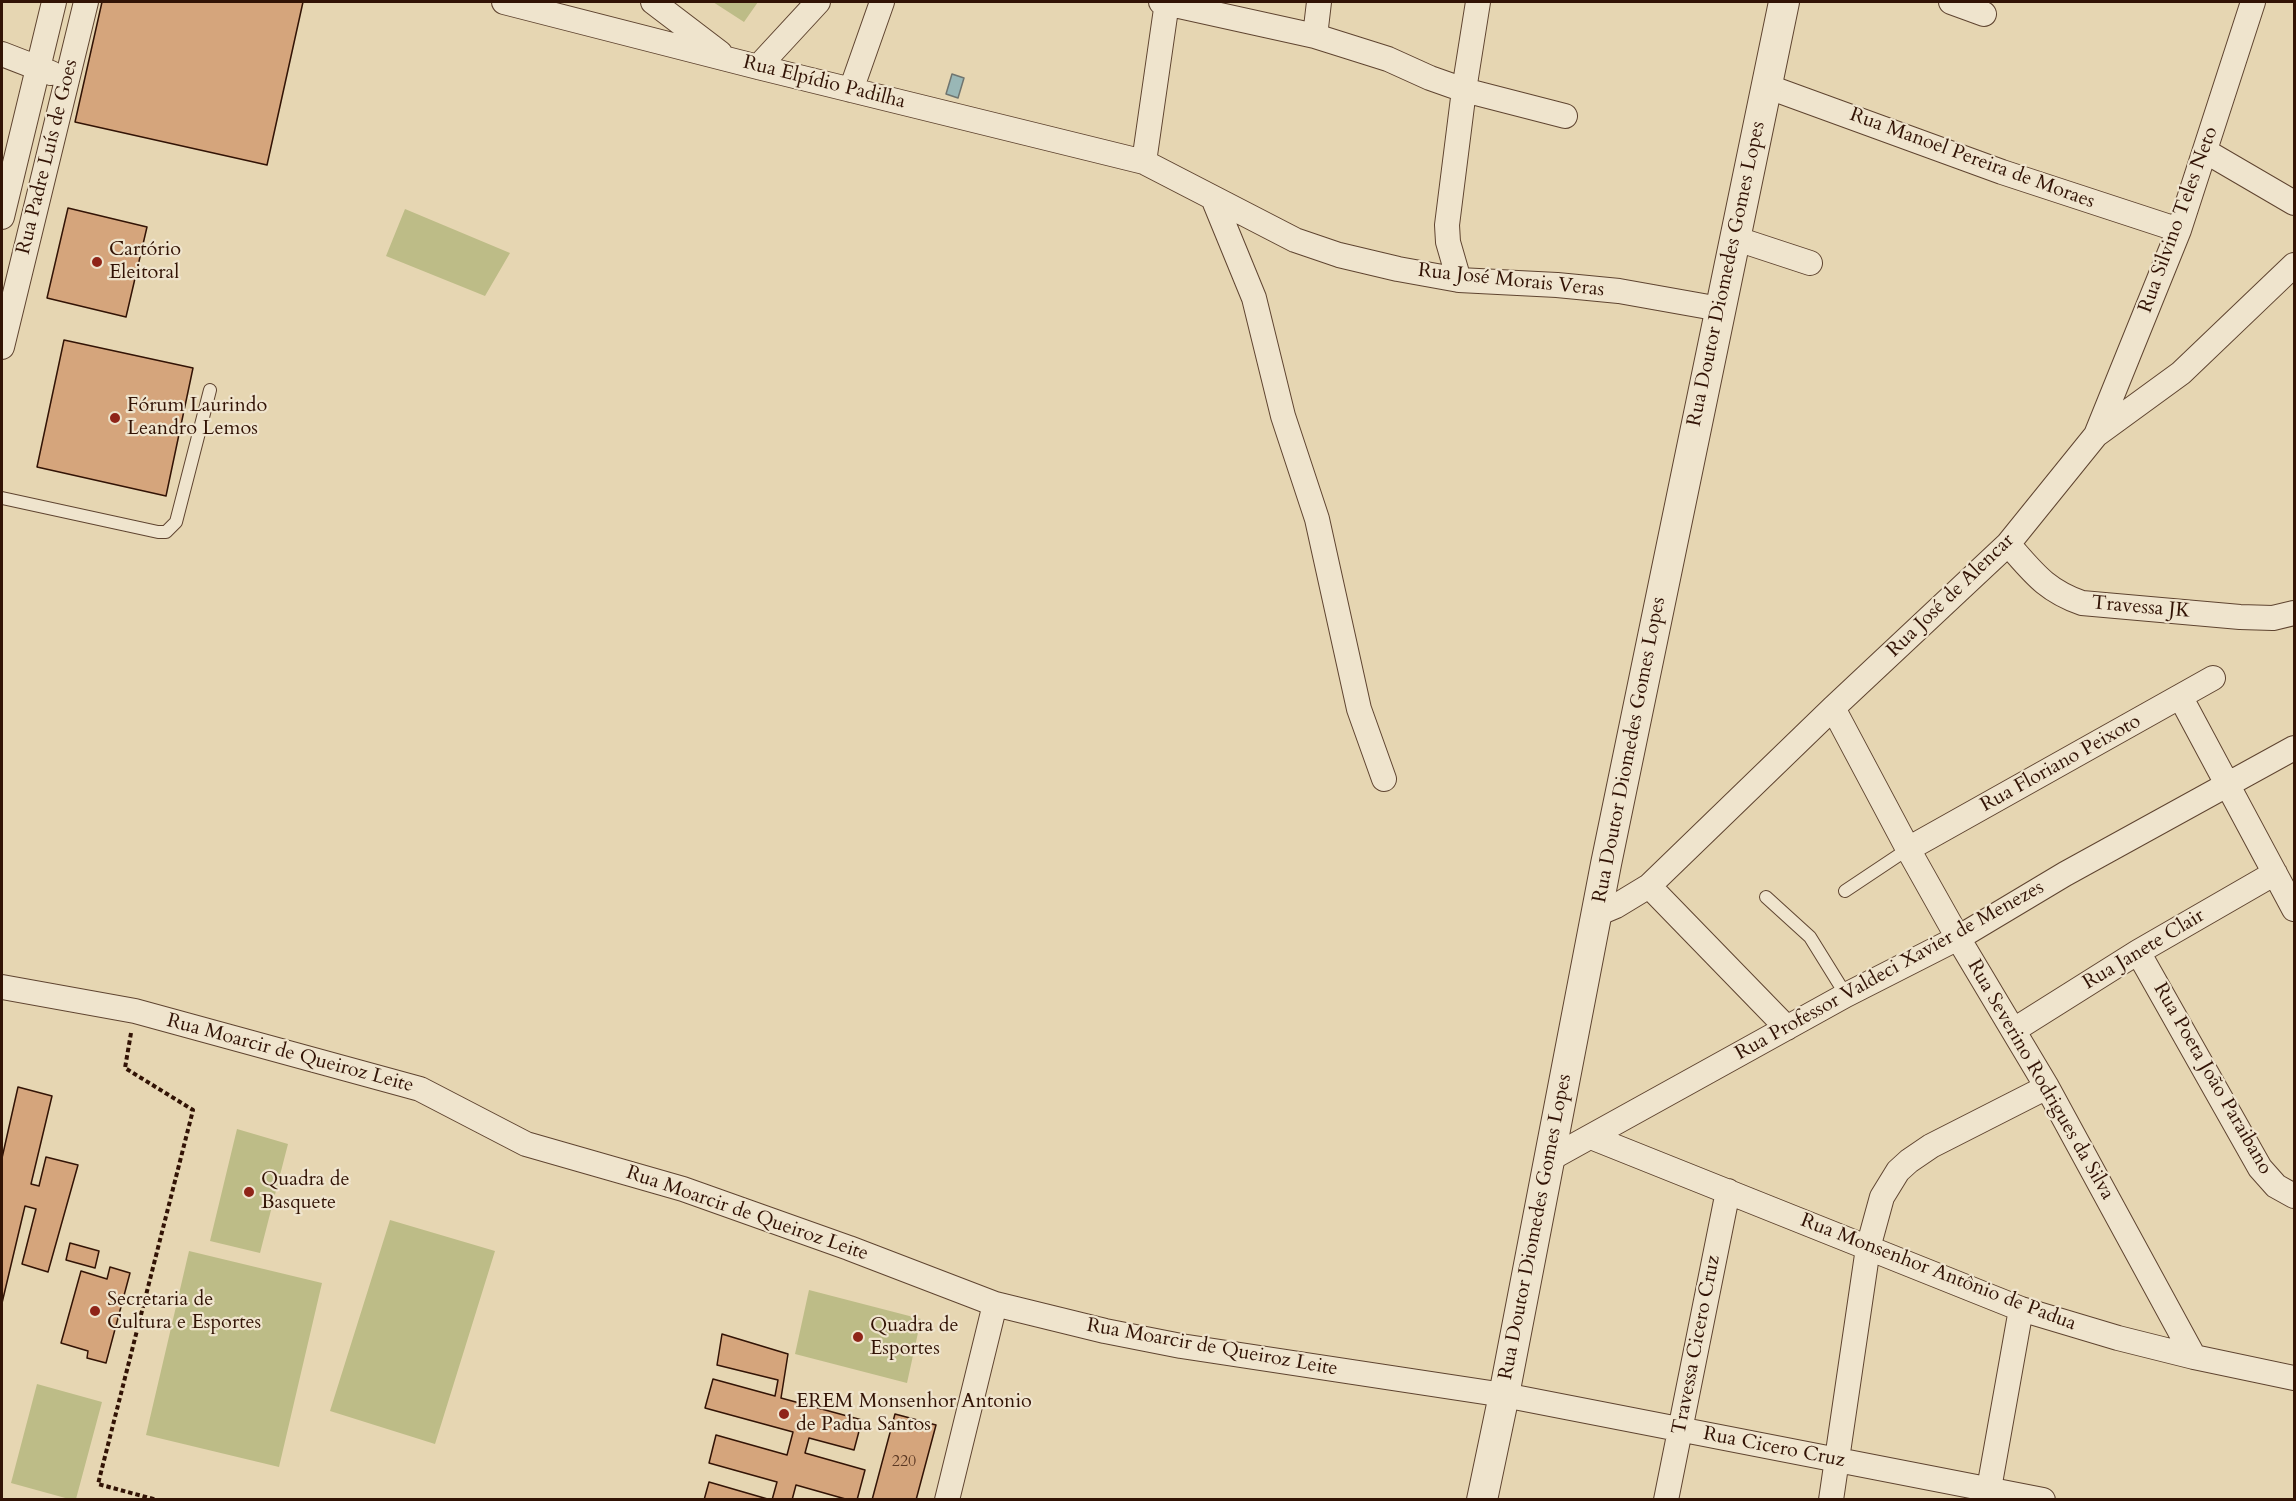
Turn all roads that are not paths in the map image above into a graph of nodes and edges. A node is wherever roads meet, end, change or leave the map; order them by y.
1 (54, 2) edge
2 (86, 2) edge
3 (504, 2) edge
4 (652, 2) edge
5 (818, 2) edge
6 (882, 2) edge
7 (1165, 2) edge
8 (1319, 2) edge
9 (1478, 2) edge
10 (1784, 2) edge
11 (1951, 2) edge
12 (2253, 2) edge
13 (1984, 14) dead end
14 (1315, 36) junction
15 (2, 54) edge
16 (729, 60) junction
17 (758, 68) junction
18 (37, 69) junction
19 (67, 78) junction
20 (1766, 86) junction
21 (851, 90) junction
22 (1464, 90) junction
23 (1565, 116) dead end
24 (2205, 151) junction
25 (1144, 162) junction
26 (1213, 198) junction
27 (2295, 203) edge
28 (2, 217) edge
29 (2179, 230) junction
30 (1734, 238) junction
31 (1810, 263) dead end
32 (2295, 265) edge
33 (1459, 280) junction
34 (1720, 309) junction
35 (2, 347) edge
36 (210, 390) dead end
37 (2096, 435) junction
38 (2, 498) edge
39 (2008, 544) junction
40 (2295, 613) edge
41 (2213, 678) dead end
42 (2181, 698) junction
43 (1833, 708) junction
44 (2295, 748) edge
45 (1384, 779) dead end
46 (2227, 785) junction
47 (1908, 849) junction
48 (2275, 873) junction
49 (1649, 886) junction
50 (1845, 891) dead end
51 (1766, 897) dead end
52 (2295, 909) edge
53 (1597, 914) junction
54 (1958, 938) junction
55 (2138, 952) junction
56 (2, 987) edge
57 (1846, 995) junction
58 (1787, 1028) junction
59 (2014, 1030) junction
60 (2047, 1087) junction
61 (1591, 1137) junction
62 (1548, 1160) junction
63 (1728, 1191) junction
64 (2295, 1196) edge
65 (1868, 1248) junction
66 (995, 1304) junction
67 (2021, 1309) junction
68 (2194, 1357) junction
69 (2295, 1378) edge
70 (1504, 1395) junction
71 (1680, 1429) junction
72 (1836, 1460) junction
73 (1988, 1494) edge
74 (947, 1500) edge
75 (1482, 1500) edge
76 (1666, 1500) edge
77 (1831, 1500) edge
78 (2043, 1500) edge

1 - 18 street, Rua Padre Luís de Goes
2 - 19 street, Rua Padre Luís de Goes
3 - 16 street, Rua Elpídio Padilha
4 - 16 street
5 - 17 street
6 - 21 street
7 - 14 street
7 - 25 street
8 - 14 street
9 - 22 street
10 - 20 street, Rua Doutor Diomedes Gomes Lopes
11 - 13 street
12 - 24 street, Rua Silvino Teles Neto
14 - 22 street
15 - 18 street
16 - 17 street, Rua Elpídio Padilha
17 - 21 street, Rua Elpídio Padilha
18 - 19 street
18 - 28 street, Rua Padre Luís de Goes
19 - 35 street, Rua Padre Luís de Goes
20 - 29 street, Rua Manoel Pereira de Moraes
20 - 30 street, Rua Doutor Diomedes Gomes Lopes
21 - 25 street, Rua Elpídio Padilha
22 - 23 street
22 - 33 street
24 - 27 street
24 - 29 street, Rua Silvino Teles Neto
25 - 26 street, Rua José Morais Veras
26 - 33 street, Rua José Morais Veras
26 - 45 street
29 - 37 street, Rua Silvino Teles Neto
30 - 31 street
30 - 34 street, Rua Doutor Diomedes Gomes Lopes
32 - 37 street, Rua José de Alencar
33 - 34 street, Rua José Morais Veras
34 - 53 street, Rua Doutor Diomedes Gomes Lopes
36 - 38 lane
37 - 39 street, Rua José de Alencar
39 - 40 street, Travessa JK
39 - 43 street, Rua José de Alencar
41 - 42 street, Rua Floriano Peixoto
42 - 46 street
42 - 47 street, Rua Floriano Peixoto
43 - 47 street, Rua Severino Rodrigues da Silva
43 - 49 street, Rua José de Alencar
44 - 46 street, Rua Professor Valdeci Xavier de Menezes
46 - 48 street
46 - 54 street, Rua Professor Valdeci Xavier de Menezes
47 - 50 lane
47 - 54 street, Rua Severino Rodrigues da Silva
48 - 52 street
48 - 55 street, Rua Janete Clair
49 - 53 street, Rua José de Alencar
49 - 58 street
51 - 57 lane
53 - 62 street, Rua Doutor Diomedes Gomes Lopes
54 - 57 street, Rua Professor Valdeci Xavier de Menezes
54 - 59 street, Rua Severino Rodrigues da Silva
55 - 59 street, Rua Janete Clair
55 - 64 street, Rua Poeta João Paraibano
56 - 66 street, Rua Moarcir de Queiroz Leite
57 - 58 street, Rua Professor Valdeci Xavier de Menezes
58 - 61 street, Rua Professor Valdeci Xavier de Menezes
59 - 60 street, Rua Severino Rodrigues da Silva
60 - 65 street
60 - 68 street, Rua Severino Rodrigues da Silva
61 - 62 street, Rua Professor Valdeci Xavier de Menezes
61 - 63 street, Rua Monsenhor Antônio de Padua
62 - 70 street, Rua Doutor Diomedes Gomes Lopes
63 - 65 street, Rua Monsenhor Antônio de Padua
63 - 71 street, Travessa Cicero Cruz
65 - 67 street, Rua Monsenhor Antônio de Padua
65 - 72 street
66 - 70 street, Rua Moarcir de Queiroz Leite
66 - 74 street
67 - 68 street, Rua Monsenhor Antônio de Padua
67 - 73 street
68 - 69 street, Rua Monsenhor Antônio de Padua
70 - 71 street, Rua Cicero Cruz
70 - 75 street, Rua Doutor Diomedes Gomes Lopes
71 - 72 street, Rua Cicero Cruz
71 - 76 street, Travessa Cicero Cruz
72 - 73 street, Rua Cicero Cruz
72 - 77 street
73 - 78 street, Rua Cicero Cruz

